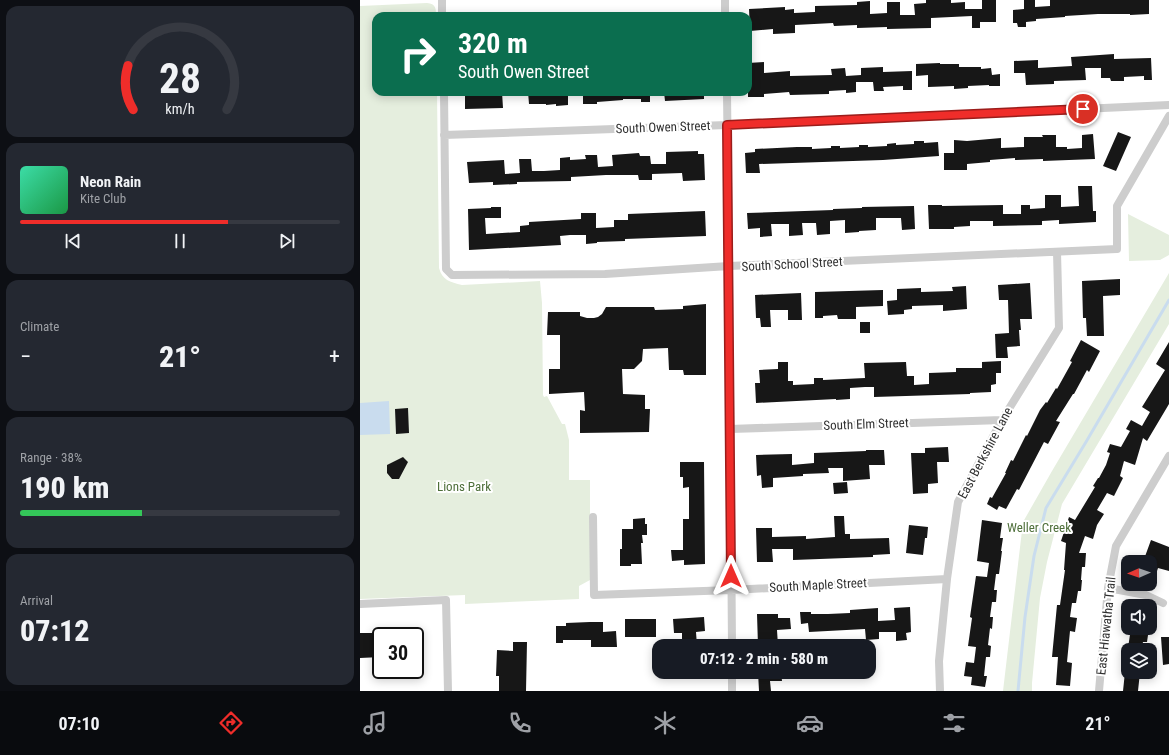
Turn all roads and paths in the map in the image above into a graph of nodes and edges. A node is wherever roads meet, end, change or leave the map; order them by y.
1 (442, 0) edge
2 (725, 0) edge
3 (442, 12) edge
4 (725, 12) edge
5 (444, 96) edge
6 (727, 96) edge
7 (1169, 105) edge
8 (1169, 116) edge
9 (727, 125) junction
10 (444, 135) junction
11 (1057, 252) junction
12 (729, 266) junction
13 (1002, 420) junction
14 (730, 429) junction
15 (1169, 456) edge
16 (593, 517) dead end
17 (947, 579) junction
18 (1108, 588) junction
19 (731, 590) junction
20 (1163, 603) dead end
21 (360, 604) edge
22 (732, 639) edge
23 (732, 679) edge
24 (448, 691) edge
25 (732, 691) edge
26 (940, 691) edge
27 (1099, 691) edge

1 - 3 street
2 - 4 street
5 - 10 street
6 - 9 street
7 - 9 street, South Owen Street
8 - 11 street, South School Street
9 - 10 street, South Owen Street
9 - 12 street
10 - 12 street, South School Street
11 - 12 street, South School Street
11 - 13 street, East Berkshire Lane
12 - 14 street
13 - 14 street, South Elm Street
13 - 17 street, East Berkshire Lane
14 - 19 street
15 - 18 street, East Hiawatha Trail
16 - 19 street, South Maple Street
17 - 19 street, South Maple Street
17 - 26 street, East Berkshire Lane
18 - 20 street
18 - 27 street, East Hiawatha Trail
19 - 22 street
21 - 24 street
23 - 25 street

